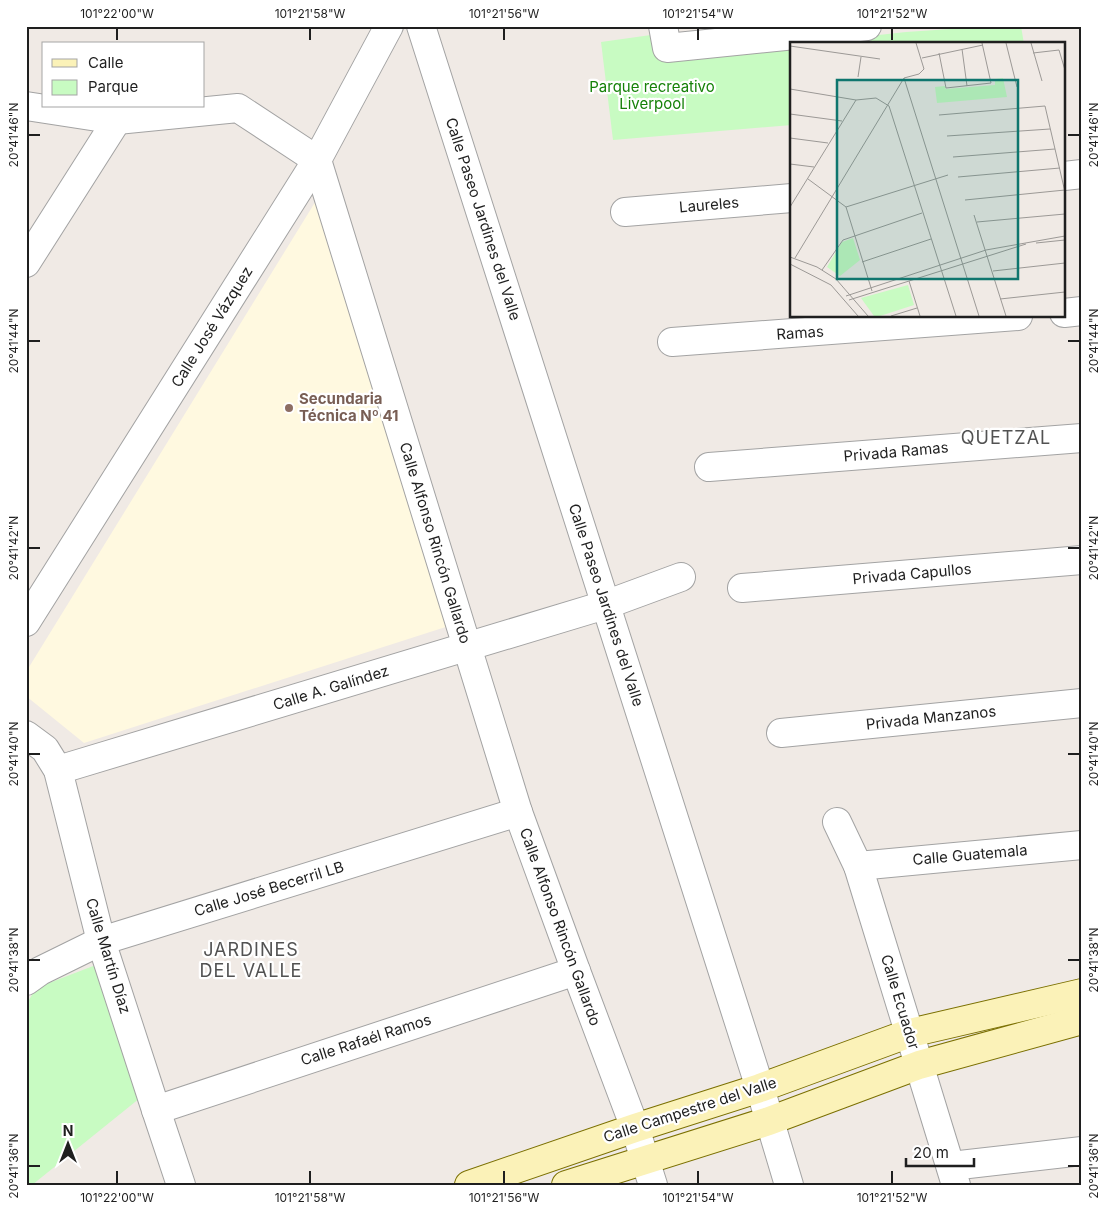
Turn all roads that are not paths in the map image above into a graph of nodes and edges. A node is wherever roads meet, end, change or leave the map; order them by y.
1 (390, 26) edge
2 (421, 26) edge
3 (867, 26) edge
4 (795, 31) edge
5 (665, 37) edge
6 (26, 106) edge
7 (117, 120) junction
8 (317, 160) junction
9 (1082, 174) edge
10 (1066, 176) edge
11 (790, 198) edge
12 (625, 212) dead end
13 (29, 253) edge
14 (1082, 312) edge
15 (1066, 313) edge
16 (991, 318) edge
17 (672, 342) dead end
18 (1082, 438) edge
19 (709, 467) dead end
20 (1082, 560) edge
21 (681, 577) dead end
22 (742, 588) dead end
23 (605, 605) junction
24 (26, 622) edge
25 (466, 647) junction
26 (1082, 703) edge
27 (781, 733) dead end
28 (26, 735) edge
29 (58, 770) junction
30 (518, 812) junction
31 (837, 822) dead end
32 (1082, 845) edge
33 (858, 866) junction
34 (102, 941) junction
35 (576, 971) junction
36 (26, 981) edge
37 (1082, 993) edge
38 (1082, 1020) edge
39 (910, 1033) junction
40 (920, 1065) junction
41 (760, 1088) junction
42 (156, 1110) junction
43 (769, 1121) junction
44 (635, 1128) junction
45 (1082, 1151) edge
46 (649, 1173) edge
47 (954, 1175) edge
48 (181, 1185) edge
49 (468, 1185) edge
50 (566, 1185) edge
51 (789, 1185) edge

1 - 8 street, Calle José Vázquez
2 - 23 street, Calle Paseo Jardines del Valle
3 - 4 street
4 - 5 street
6 - 7 street
7 - 8 street
7 - 13 street
8 - 24 street, Calle José Vázquez
8 - 25 street, Calle Alfonso Rincón Gallardo
9 - 10 street
11 - 12 street, Laureles
14 - 15 street
16 - 17 street, Ramas
18 - 19 street, Privada Ramas
20 - 22 street, Privada Capullos
21 - 23 street, Calle A. Galíndez
23 - 25 street, Calle A. Galíndez
23 - 41 street, Calle Paseo Jardines del Valle
25 - 29 street, Calle A. Galíndez
25 - 30 street, Calle Alfonso Rincón Gallardo
26 - 27 street, Privada Manzanos
28 - 29 street, Calle Martín Díaz
29 - 34 street, Calle Martín Díaz
30 - 34 street, Calle José Becerril LB
30 - 35 street, Calle Alfonso Rincón Gallardo
31 - 33 street, Calle Ecuador
32 - 33 street, Calle Guatemala
33 - 39 street, Calle Ecuador
34 - 36 street, Calle José Becerril LB
34 - 42 street, Calle Martín Díaz
35 - 42 street, Calle Rafaél Ramos
35 - 44 street, Calle Alfonso Rincón Gallardo
37 - 39 street, Calle Campestre del Valle
38 - 40 street
39 - 40 street, Calle Ecuador
39 - 41 street, Calle Campestre del Valle
40 - 43 street
40 - 47 street, Calle Ecuador
41 - 43 street, Calle Paseo Jardines del Valle
41 - 44 street, Calle Campestre del Valle
42 - 48 street, Calle Martín Díaz
43 - 46 street
43 - 51 street, Calle Paseo Jardines del Valle
44 - 46 street, Calle Alfonso Rincón Gallardo
44 - 49 street, Calle Campestre del Valle
45 - 47 street
46 - 50 street

